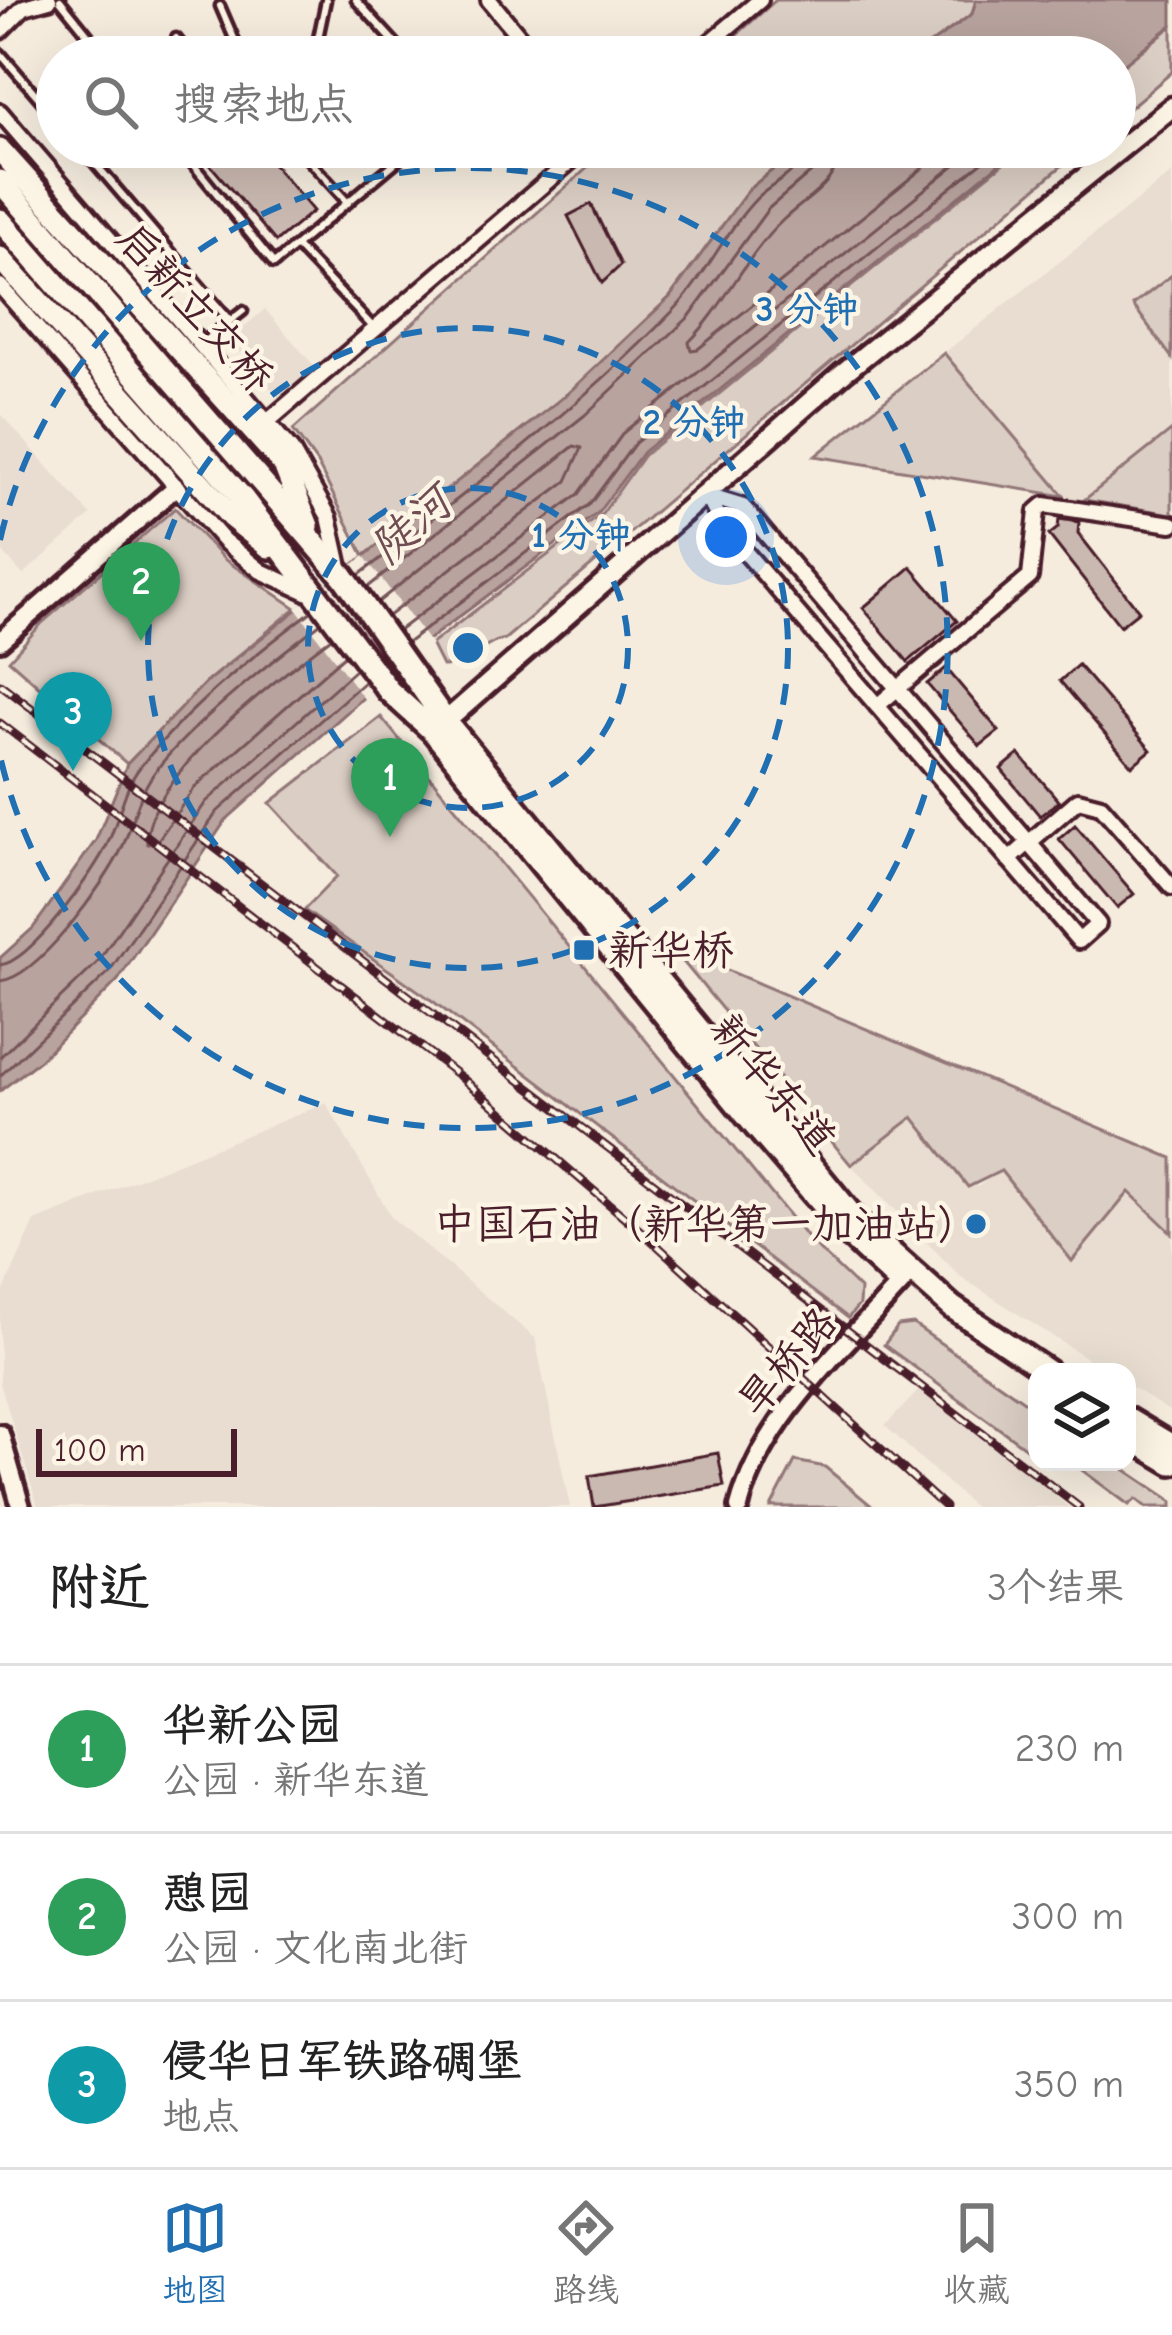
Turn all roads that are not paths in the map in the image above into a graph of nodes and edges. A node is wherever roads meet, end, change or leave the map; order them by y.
1 (50, 0) edge
2 (60, 0) edge
3 (326, 0) edge
4 (356, 0) edge
5 (488, 0) edge
6 (760, 0) edge
7 (220, 6) dead end
8 (0, 31) edge
9 (89, 36) edge
10 (233, 36) edge
11 (318, 36) edge
12 (389, 36) edge
13 (518, 36) edge
14 (718, 36) edge
15 (0, 53) edge
16 (36, 95) edge
17 (1172, 107) edge
18 (0, 112) edge
19 (1136, 136) edge
20 (0, 150) edge
21 (36, 154) edge
22 (48, 168) edge
23 (99, 168) edge
24 (196, 168) edge
25 (316, 168) edge
26 (387, 168) edge
27 (562, 168) edge
28 (1097, 168) edge
29 (0, 182) edge
30 (348, 203) junction
31 (0, 220) edge
32 (296, 247) junction
33 (0, 258) edge
34 (0, 286) edge
35 (243, 311) dead end
36 (230, 321) junction
37 (374, 329) junction
38 (200, 345) junction
39 (266, 423) junction
40 (176, 487) junction
41 (706, 496) junction
42 (1172, 524) edge
43 (315, 543) junction
44 (293, 566) junction
45 (343, 576) junction
46 (317, 597) junction
47 (0, 641) edge
48 (898, 689) junction
49 (878, 706) junction
50 (440, 727) junction
51 (1028, 842) junction
52 (1009, 860) junction
53 (1172, 887) edge
54 (906, 1279) junction
55 (1033, 1363) edge
56 (1028, 1376) edge
57 (1136, 1424) edge
58 (0, 1434) edge
59 (1136, 1441) edge
60 (1172, 1446) edge
61 (1172, 1463) edge
62 (21, 1507) edge
63 (739, 1507) edge

1 - 8 street
2 - 9 lane
3 - 11 lane
4 - 12 lane
5 - 13 street
6 - 14 street
7 - 10 lane
15 - 16 lane
17 - 19 main road
18 - 21 street
20 - 43 main road, 启新立交桥
22 - 38 street
23 - 36 lane
24 - 32 lane
25 - 30 lane
26 - 30 lane
27 - 37 street
28 - 41 main road
29 - 43 main road, 启新立交桥
30 - 32 lane
31 - 44 main road, 启新立交桥
32 - 37 lane
33 - 44 main road
34 - 40 street
35 - 36 lane
36 - 38 lane
37 - 39 street
38 - 39 street
39 - 45 street
40 - 46 street
40 - 47 street
41 - 48 street
41 - 49 street
41 - 50 main road
42 - 48 street
43 - 45 main road
44 - 46 main road
45 - 50 main road, 新华东道
46 - 50 main road, 新华东道
48 - 49 street
48 - 51 street
49 - 52 street
50 - 54 main road, 新华东道
51 - 52 street
51 - 52 street
51 - 53 street
54 - 55 main road, 新华东道
54 - 56 main road, 新华东道
54 - 63 street, 旱桥路
57 - 60 main road
58 - 62 street
59 - 61 main road

